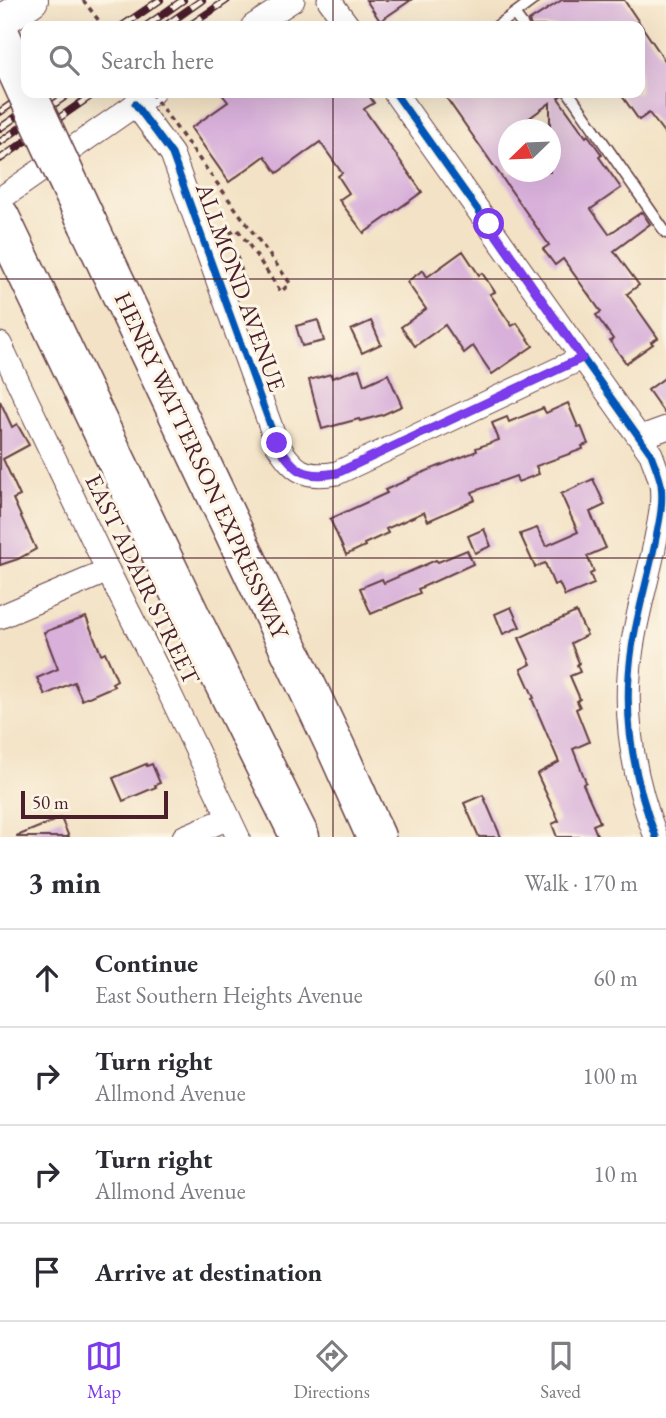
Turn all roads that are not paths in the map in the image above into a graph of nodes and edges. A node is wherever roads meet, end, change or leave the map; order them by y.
1 (32, 0) edge
2 (293, 0) edge
3 (329, 0) edge
4 (533, 0) edge
5 (514, 13) junction
6 (261, 21) edge
7 (344, 21) edge
8 (504, 21) edge
9 (520, 21) edge
10 (0, 22) edge
11 (0, 34) edge
12 (21, 79) edge
13 (30, 98) edge
14 (143, 98) edge
15 (147, 98) edge
16 (401, 98) edge
17 (572, 98) edge
18 (0, 200) edge
19 (0, 217) edge
20 (666, 233) edge
21 (0, 344) edge
22 (582, 358) junction
23 (666, 428) edge
24 (641, 437) junction
25 (108, 571) junction
26 (0, 617) edge
27 (337, 750) junction
28 (233, 827) edge
29 (184, 837) edge
30 (300, 837) edge
31 (376, 837) edge
32 (392, 837) edge
33 (656, 837) edge

1 - 10 main road
2 - 6 street
3 - 7 street
4 - 5 lane
5 - 8 lane
5 - 9 lane
11 - 12 highway, HENRY WATTERSON EXPRESSWAY
13 - 27 highway, HENRY WATTERSON EXPRESSWAY, bridge
14 - 18 street
15 - 22 street, ALLMOND AVENUE
16 - 22 street
17 - 20 lane
19 - 30 highway
21 - 25 street, EAST ADAIR STREET
22 - 24 street
23 - 24 street
24 - 33 street
25 - 26 street
25 - 28 street, EAST ADAIR STREET
27 - 31 highway, HENRY WATTERSON EXPRESSWAY
27 - 32 highway
28 - 29 street

